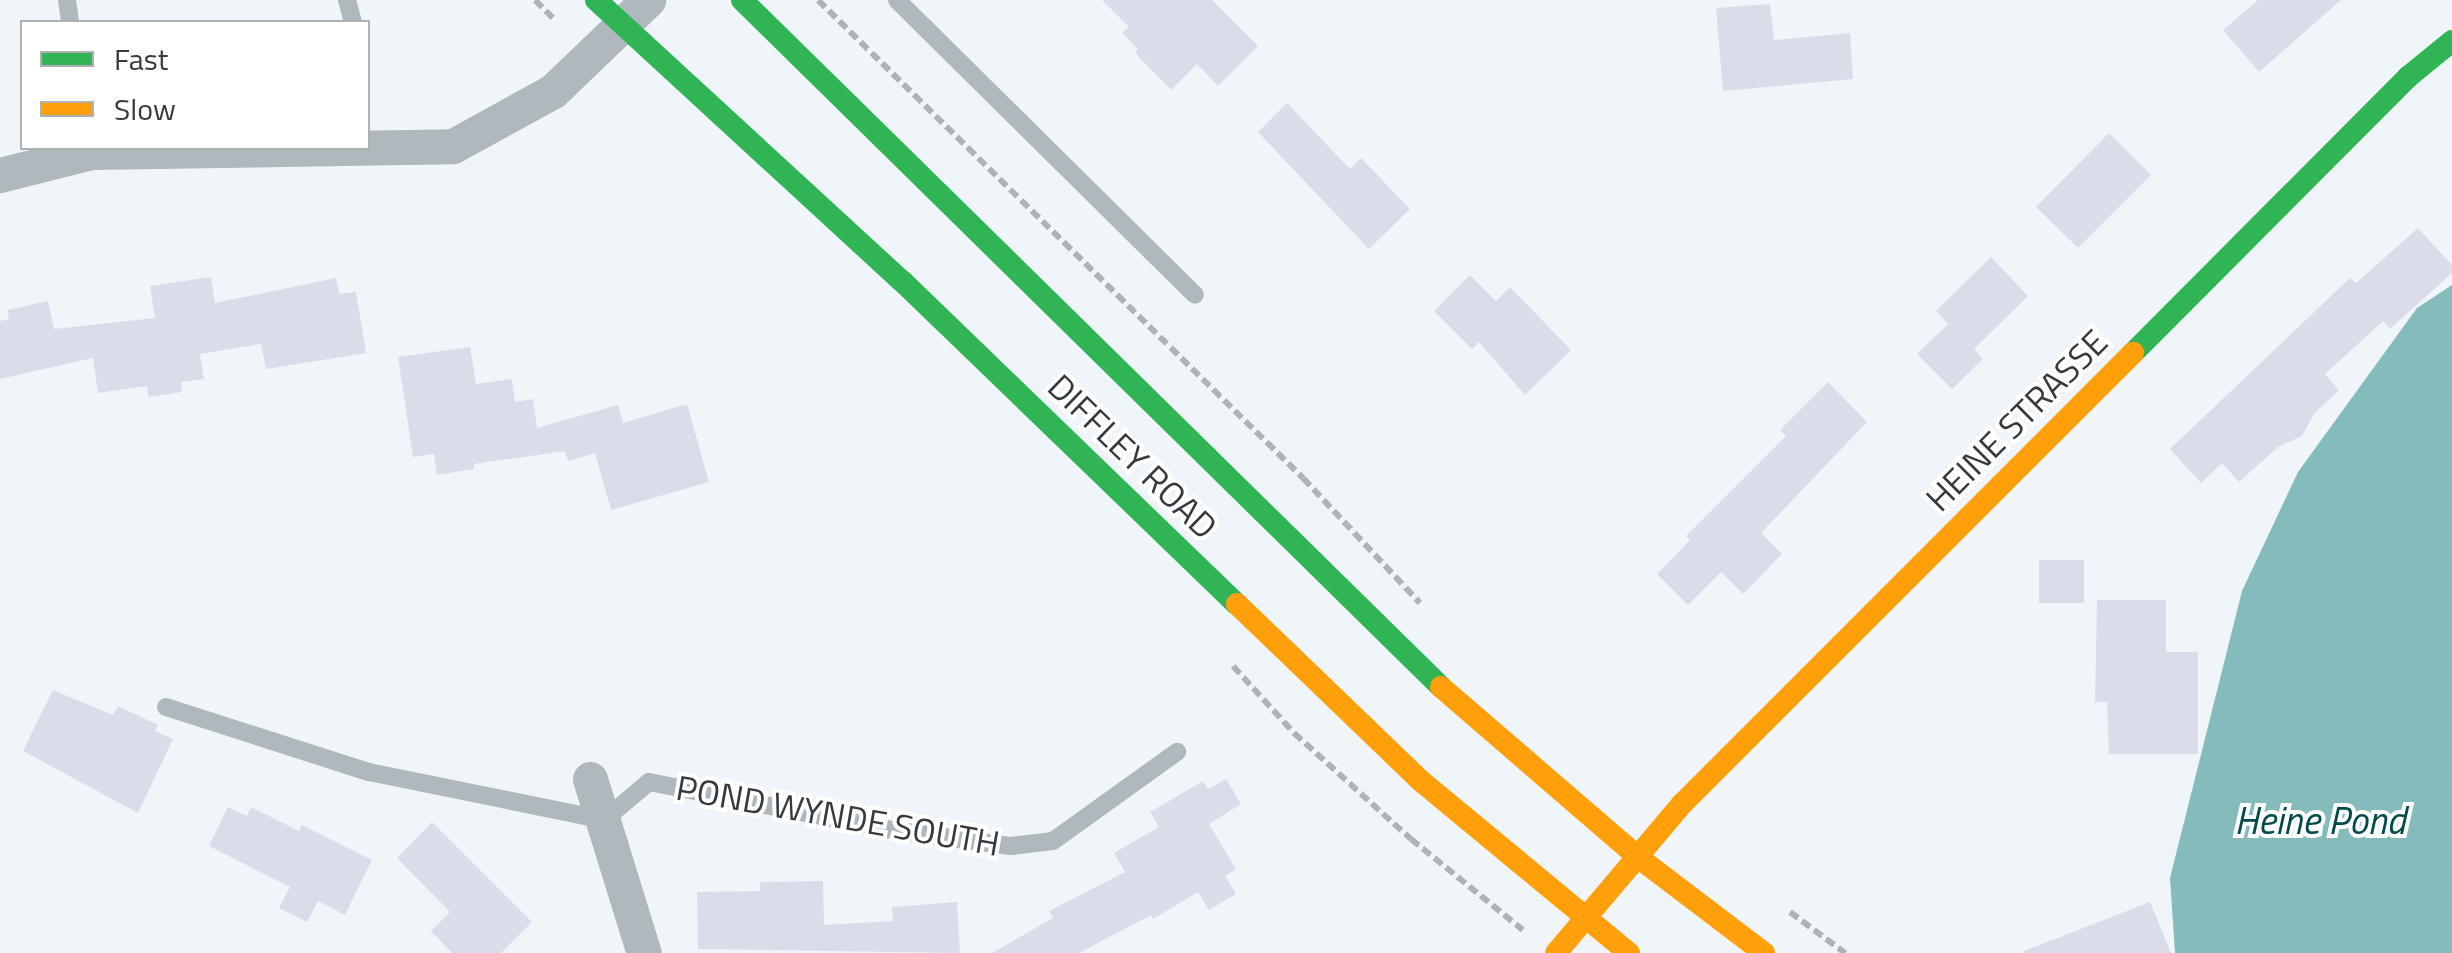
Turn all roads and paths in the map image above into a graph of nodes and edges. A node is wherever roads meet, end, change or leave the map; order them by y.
1 (596, 0) edge
2 (648, 0) edge
3 (742, 0) edge
4 (818, 0) edge
5 (896, 0) edge
6 (622, 26) junction
7 (2452, 42) edge
8 (370, 148) edge
9 (90, 150) edge
10 (0, 175) edge
11 (1195, 295) dead end
12 (1424, 607) dead end
13 (166, 707) dead end
14 (1178, 752) dead end
15 (590, 778) dead end
16 (604, 820) junction
17 (1639, 858) junction
18 (1786, 909) dead end
19 (1586, 920) junction
20 (644, 953) edge
21 (1556, 953) edge
22 (1630, 953) edge
23 (1764, 953) edge
24 (1845, 953) edge

1 - 6 main road, DIFFLEY ROAD
2 - 6 street
3 - 17 main road, DIFFLEY ROAD
4 - 12 path
5 - 11 lane
6 - 8 street
6 - 19 main road, DIFFLEY ROAD
7 - 17 main road, HEINE STRASSE
9 - 10 street
13 - 16 lane
14 - 16 lane, POND WYNDE SOUTH
15 - 16 street
16 - 20 street
17 - 19 main road, HEINE STRASSE
17 - 23 main road, DIFFLEY ROAD
18 - 24 path
19 - 21 main road, HEINE STRASSE
19 - 22 main road, DIFFLEY ROAD

